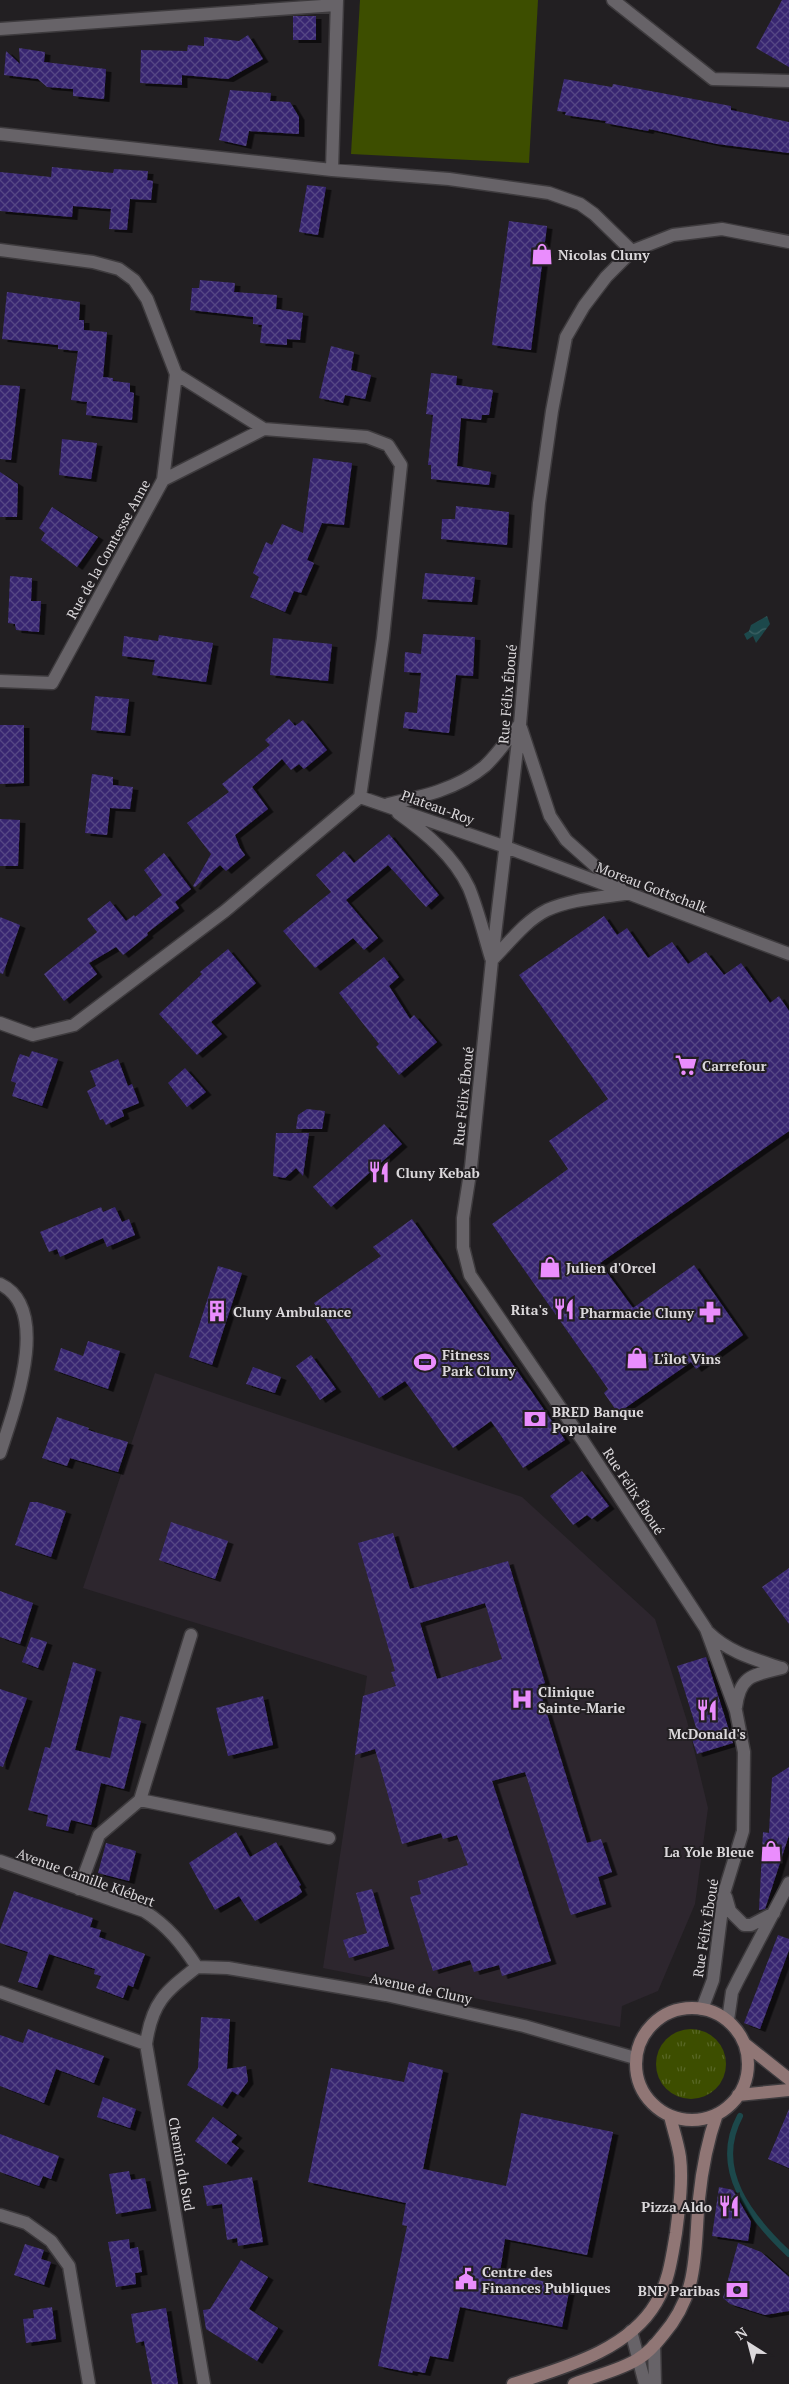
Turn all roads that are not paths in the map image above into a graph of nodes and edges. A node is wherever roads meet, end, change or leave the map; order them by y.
1 (613, 0) edge
2 (337, 2) edge
3 (0, 29) edge
4 (789, 80) edge
5 (0, 134) edge
6 (332, 170) junction
7 (789, 242) edge
8 (0, 250) edge
9 (632, 250) junction
10 (176, 374) junction
11 (264, 429) junction
12 (163, 480) junction
13 (0, 681) edge
14 (520, 724) junction
15 (360, 796) junction
16 (387, 804) junction
17 (506, 847) junction
18 (626, 894) junction
19 (789, 954) edge
20 (492, 960) junction
21 (0, 1023) edge
22 (0, 1284) edge
23 (0, 1453) edge
24 (706, 1629) junction
25 (191, 1635) dead end
26 (785, 1668) edge
27 (736, 1711) junction
28 (140, 1800) junction
29 (329, 1838) dead end
30 (0, 1861) edge
31 (789, 1883) edge
32 (79, 1889) junction
33 (724, 1893) junction
34 (775, 1913) junction
35 (198, 1967) junction
36 (0, 1992) edge
37 (702, 2009) junction
38 (728, 2020) junction
39 (146, 2044) junction
40 (745, 2044) junction
41 (635, 2058) junction
42 (789, 2079) edge
43 (789, 2090) edge
44 (738, 2095) junction
45 (717, 2114) junction
46 (670, 2116) junction
47 (0, 2215) edge
48 (631, 2331) junction
49 (654, 2345) junction
50 (638, 2359) junction
51 (89, 2384) edge
52 (204, 2384) edge
53 (513, 2384) edge
54 (574, 2384) edge
55 (645, 2384) edge
56 (655, 2384) edge

1 - 4 street
2 - 3 street
2 - 6 street
5 - 6 street
6 - 9 street
7 - 9 street
8 - 10 street, Rue de la Comtesse Anne
9 - 14 street, Rue Félix Éboué
10 - 11 street
10 - 12 street, Rue de la Comtesse Anne
11 - 12 street
11 - 15 street
12 - 13 street, Rue de la Comtesse Anne
14 - 16 street
14 - 17 street, Rue Félix Éboué
14 - 18 street
15 - 16 street, Plateau-Roy
15 - 21 street
16 - 17 street, Plateau-Roy
16 - 20 street
17 - 18 street, Moreau Gottschalk
17 - 20 street, Rue Félix Éboué
18 - 19 street, Moreau Gottschalk
18 - 20 street
20 - 24 street, Rue Félix Éboué
22 - 23 street
24 - 26 street
24 - 27 street, Rue Félix Éboué
25 - 28 street
26 - 27 street
27 - 33 street, Rue Félix Éboué
28 - 29 street
28 - 32 street
30 - 32 street, Avenue Camille Klébert
31 - 34 street
32 - 35 street, Avenue Camille Klébert
33 - 34 street
33 - 37 street, Rue Félix Éboué
34 - 38 street
35 - 39 street, Chemin du Sud
35 - 41 street, Avenue de Cluny
36 - 39 street
37 - 38 main road
37 - 41 main road
38 - 40 main road
39 - 52 street, Chemin du Sud
40 - 42 main road
40 - 44 main road
41 - 46 main road
43 - 44 main road
44 - 45 main road
45 - 46 main road
45 - 49 main road
46 - 48 main road
47 - 51 street
48 - 50 street
48 - 53 main road
49 - 50 main road
49 - 56 street
50 - 54 main road
50 - 55 street

